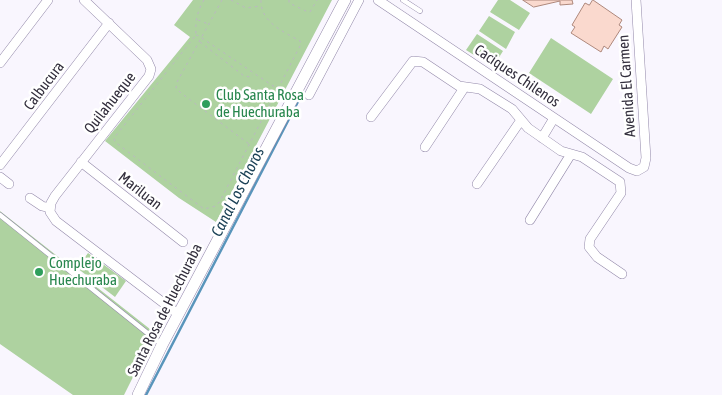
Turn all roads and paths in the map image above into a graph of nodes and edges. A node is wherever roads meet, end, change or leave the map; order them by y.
1 (48, 0) edge
2 (84, 0) edge
3 (204, 0) edge
4 (222, 0) edge
5 (231, 0) edge
6 (261, 0) edge
7 (289, 0) edge
8 (316, 0) edge
9 (345, 0) edge
10 (359, 0) edge
11 (378, 0) edge
12 (403, 0) edge
13 (636, 0) edge
14 (412, 2) edge
15 (261, 6) junction
16 (420, 12) dead end
17 (198, 19) junction
18 (109, 23) junction
19 (209, 24) junction
20 (196, 35) junction
21 (201, 38) junction
22 (199, 42) junction
23 (0, 63) edge
24 (255, 74) junction
25 (280, 87) junction
26 (464, 88) junction
27 (309, 95) dead end
28 (371, 118) dead end
29 (554, 118) junction
30 (521, 120) junction
31 (542, 138) junction
32 (249, 145) junction
33 (424, 147) dead end
34 (571, 154) junction
35 (81, 162) junction
36 (0, 165) edge
37 (641, 170) joint
38 (0, 176) edge
39 (9, 184) dead end
40 (477, 184) dead end
41 (30, 198) dead end
42 (50, 208) junction
43 (0, 215) edge
44 (530, 220) dead end
45 (183, 242) dead end
46 (622, 274) dead end
47 (178, 314) junction
48 (162, 345) junction
49 (138, 395) edge

1 - 23 street
2 - 18 street, Quilahueque
3 - 17 path
4 - 19 path
5 - 15 path
6 - 15 path
7 - 8 path
9 - 47 street, Santa Rosa de Huechuraba
10 - 27 street
11 - 29 street, Caciques Chilenos
12 - 14 lane
13 - 37 street, Avenida El Carmen
14 - 16 lane
15 - 25 path
17 - 19 path
17 - 20 path
18 - 35 street, Quilahueque
18 - 36 street, Calbucura
19 - 21 path
20 - 21 path
20 - 32 path
21 - 22 path
21 - 24 path
22 - 24 path
22 - 32 path
24 - 25 path
25 - 32 path
26 - 28 street
26 - 30 street
26 - 33 street
29 - 31 street
29 - 37 street, Caciques Chilenos
30 - 31 street
30 - 40 street
31 - 34 street
34 - 44 street
34 - 46 street
35 - 42 street, Quilahueque
35 - 45 street, Mariluan
38 - 39 street
41 - 42 street
42 - 47 street
43 - 48 lane
47 - 48 street, Santa Rosa de Huechuraba
48 - 49 street, Santa Rosa de Huechuraba

